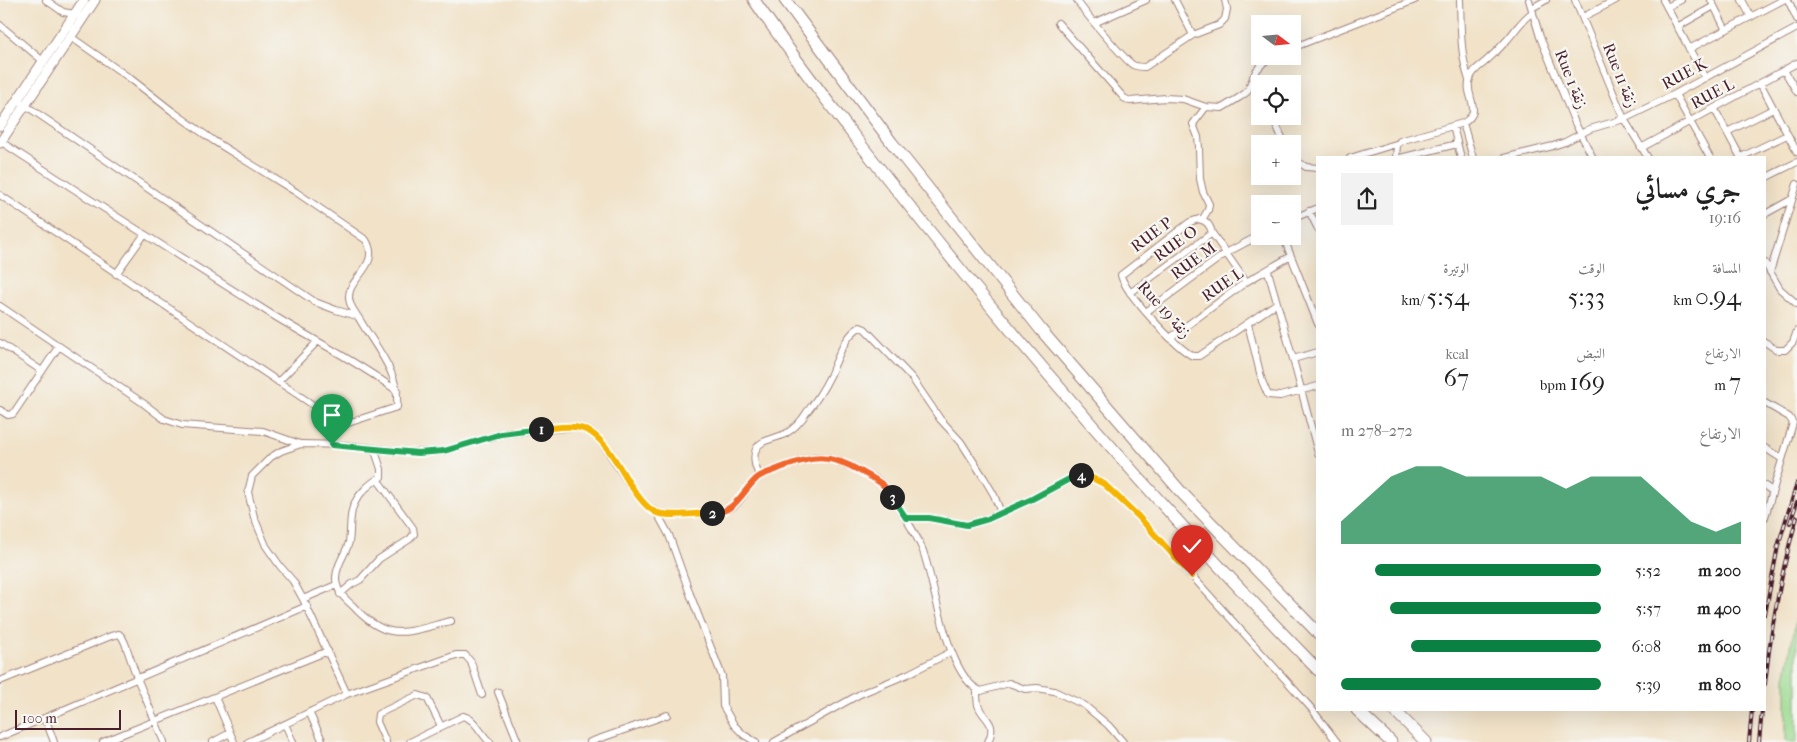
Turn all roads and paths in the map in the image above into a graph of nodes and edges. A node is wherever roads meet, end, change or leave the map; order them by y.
1 (47, 0) edge
2 (84, 0) edge
3 (96, 0) edge
4 (754, 0) edge
5 (785, 0) edge
6 (1077, 0) edge
7 (1146, 0) edge
8 (1175, 0) edge
9 (1225, 0) edge
10 (1415, 0) edge
11 (1460, 0) edge
12 (1529, 0) edge
13 (1546, 0) edge
14 (1575, 0) edge
15 (1616, 0) edge
16 (1663, 0) edge
17 (1681, 0) edge
18 (1742, 0) edge
19 (1783, 0) edge
20 (1788, 0) edge
21 (1712, 3) edge
22 (1667, 7) junction
23 (1532, 10) junction
24 (79, 16) junction
25 (1583, 17) junction
26 (1751, 17) junction
27 (1797, 19) edge
28 (1058, 22) dead end
29 (1094, 23) junction
30 (0, 25) edge
31 (1677, 26) junction
32 (1797, 28) edge
33 (1726, 30) junction
34 (1193, 35) junction
35 (71, 37) junction
36 (1301, 44) edge
37 (1689, 49) junction
38 (43, 61) junction
39 (1797, 63) edge
40 (1784, 70) junction
41 (1705, 78) junction
42 (1469, 80) junction
43 (1251, 83) edge
44 (1760, 83) junction
45 (1797, 92) edge
46 (1675, 94) junction
47 (21, 102) junction
48 (1206, 107) junction
49 (1714, 108) junction
50 (1773, 109) junction
51 (1624, 119) junction
52 (1690, 121) junction
53 (1463, 123) junction
54 (0, 126) edge
55 (1453, 126) junction
56 (1727, 132) junction
57 (1580, 134) junction
58 (1788, 135) junction
59 (1402, 141) junction
60 (0, 142) edge
61 (1457, 144) junction
62 (1641, 148) junction
63 (1797, 152) edge
64 (1356, 156) edge
65 (1397, 156) edge
66 (1408, 156) edge
67 (1460, 156) edge
68 (1471, 156) edge
69 (1521, 156) edge
70 (1592, 156) edge
71 (1647, 156) edge
72 (1709, 156) edge
73 (1740, 156) edge
74 (1743, 156) edge
75 (1797, 162) edge
76 (1301, 164) edge
77 (1316, 168) edge
78 (1766, 178) edge
79 (1797, 184) edge
80 (0, 195) edge
81 (1792, 199) junction
82 (1316, 209) edge
83 (1309, 211) junction
84 (1766, 213) edge
85 (1301, 215) edge
86 (1202, 220) junction
87 (1316, 225) edge
88 (1212, 233) junction
89 (144, 235) junction
90 (1251, 240) edge
91 (1287, 245) edge
92 (1226, 253) junction
93 (1291, 256) junction
94 (1766, 265) edge
95 (1129, 268) joint
96 (1268, 271) junction
97 (1770, 272) junction
98 (116, 274) junction
99 (1246, 282) junction
100 (1130, 292) junction
101 (1277, 303) junction
102 (1797, 304) edge
103 (0, 306) edge
104 (1146, 312) junction
105 (357, 316) junction
106 (1316, 319) edge
107 (1248, 324) junction
108 (1797, 331) edge
109 (1170, 338) junction
110 (317, 342) junction
111 (0, 343) edge
112 (1767, 343) edge
113 (59, 346) junction
114 (1316, 353) edge
115 (1293, 359) junction
116 (42, 371) junction
117 (278, 382) junction
118 (1316, 386) edge
119 (1300, 390) junction
120 (397, 391) junction
121 (1766, 404) edge
122 (0, 410) edge
123 (301, 444) junction
124 (1316, 446) edge
125 (374, 448) junction
126 (1766, 449) edge
127 (1782, 459) junction
128 (760, 476) junction
129 (377, 479) junction
130 (1766, 487) edge
131 (1772, 491) junction
132 (657, 513) junction
133 (1001, 513) junction
134 (1766, 513) edge
135 (906, 518) junction
136 (336, 585) junction
137 (340, 594) junction
138 (304, 599) junction
139 (307, 606) junction
140 (451, 621) dead end
141 (1316, 632) edge
142 (328, 651) junction
143 (951, 652) junction
144 (1316, 668) edge
145 (137, 678) junction
146 (0, 681) edge
147 (977, 689) junction
148 (498, 692) dead end
149 (347, 694) junction
150 (482, 695) dead end
151 (215, 697) junction
152 (1358, 711) edge
153 (1395, 711) edge
154 (308, 712) junction
155 (667, 716) dead end
156 (45, 718) junction
157 (154, 720) junction
158 (285, 724) junction
159 (441, 726) junction
160 (230, 733) junction
161 (0, 737) edge
162 (54, 742) edge
163 (103, 742) edge
164 (164, 742) edge
165 (213, 742) edge
166 (234, 742) edge
167 (248, 742) edge
168 (294, 742) edge
169 (324, 742) edge
170 (386, 742) edge
171 (410, 742) edge
172 (490, 742) edge
173 (517, 742) edge
174 (590, 742) edge
175 (756, 742) edge
176 (774, 742) edge
177 (988, 742) edge
178 (1123, 742) edge
179 (1337, 742) edge
180 (1390, 742) edge
181 (1426, 742) edge

1 - 24 street
2 - 24 street
3 - 24 street
4 - 144 highway
5 - 141 highway
6 - 29 street
7 - 29 street
8 - 34 street
9 - 34 street
10 - 36 street
11 - 42 street
12 - 23 street, Rue 1 زنقة
13 - 23 street
14 - 25 street, Rue 11 زنقة
15 - 25 street
16 - 22 street
17 - 22 street
18 - 26 street
19 - 26 street
20 - 27 street
21 - 31 street
21 - 33 street
22 - 31 street
23 - 42 street
23 - 57 street, Rue 1 زنقة
24 - 35 street
24 - 38 street
25 - 51 street, Rue 11 زنقة
26 - 33 street
28 - 48 street
29 - 34 street
30 - 38 street
31 - 37 street
32 - 41 street, RUE K
33 - 37 street
35 - 47 street
35 - 105 street
37 - 41 street
38 - 47 street
39 - 40 street, RUE L
40 - 44 street, RUE L
40 - 45 street
41 - 46 street, RUE K
42 - 53 street
43 - 48 street
44 - 49 street, RUE L
44 - 50 street
46 - 51 street, RUE K
46 - 52 street
47 - 54 street
47 - 60 street
47 - 105 street
48 - 86 street
49 - 52 street, RUE L
49 - 56 street
50 - 56 street
50 - 58 street
51 - 57 street, RUE K
51 - 62 street, Rue 11 زنقة
52 - 62 street, RUE L
52 - 72 street
53 - 55 street
53 - 68 street
55 - 59 street
55 - 61 street
56 - 73 street
57 - 69 street
57 - 70 street, Rue 1 زنقة
58 - 63 street
58 - 74 street
59 - 64 street
59 - 65 street
60 - 89 street
61 - 66 street
61 - 67 street
62 - 71 street, Rue 11 زنقة
75 - 78 street
76 - 77 street
79 - 81 street
80 - 98 street
81 - 84 street
81 - 97 street
82 - 83 street
83 - 85 street
83 - 87 street
86 - 88 street
86 - 95 street, RUE P
88 - 92 street
88 - 100 street, RUE O
89 - 98 street
89 - 110 street
90 - 92 street, RUE M
91 - 93 street
92 - 99 street
92 - 104 street, RUE M
93 - 96 street, RUE L
93 - 106 street
94 - 97 street
95 - 100 street, Rue 19 زنقة
96 - 99 street, RUE L
96 - 101 street
97 - 102 street
98 - 117 street
99 - 109 street, RUE L
100 - 104 street, Rue 19 زنقة
101 - 107 street
101 - 115 street
103 - 113 street
104 - 109 street, Rue 19 زنقة
105 - 120 street
107 - 109 street, Rue 19 زنقة
107 - 119 street
108 - 112 street
110 - 117 street
110 - 120 street
111 - 116 street
113 - 116 street
113 - 123 street
114 - 115 street
115 - 119 street
116 - 122 street
117 - 120 street
118 - 119 street
119 - 124 street
121 - 127 street
123 - 125 street
123 - 138 street
125 - 129 street
125 - 132 street
126 - 127 street
127 - 131 street
128 - 132 street
128 - 133 street
128 - 135 street
129 - 136 street
129 - 137 street
130 - 131 street
131 - 134 street
132 - 175 street
133 - 135 street
133 - 179 street
135 - 143 street
136 - 137 street
136 - 138 street
137 - 140 street
138 - 139 street
139 - 142 street
139 - 145 street
142 - 149 street
142 - 151 street
143 - 147 street
143 - 176 street
145 - 146 street
145 - 156 street
145 - 157 street
147 - 177 street
147 - 178 street
148 - 173 street
149 - 150 street
149 - 154 street
151 - 157 street
151 - 160 street
152 - 180 highway
153 - 181 highway
154 - 158 street
154 - 169 street
155 - 174 street
156 - 161 street
156 - 162 street
157 - 163 street
157 - 164 street
158 - 167 street
158 - 168 street
159 - 170 street
159 - 171 street
159 - 172 street
160 - 165 street
160 - 166 street

